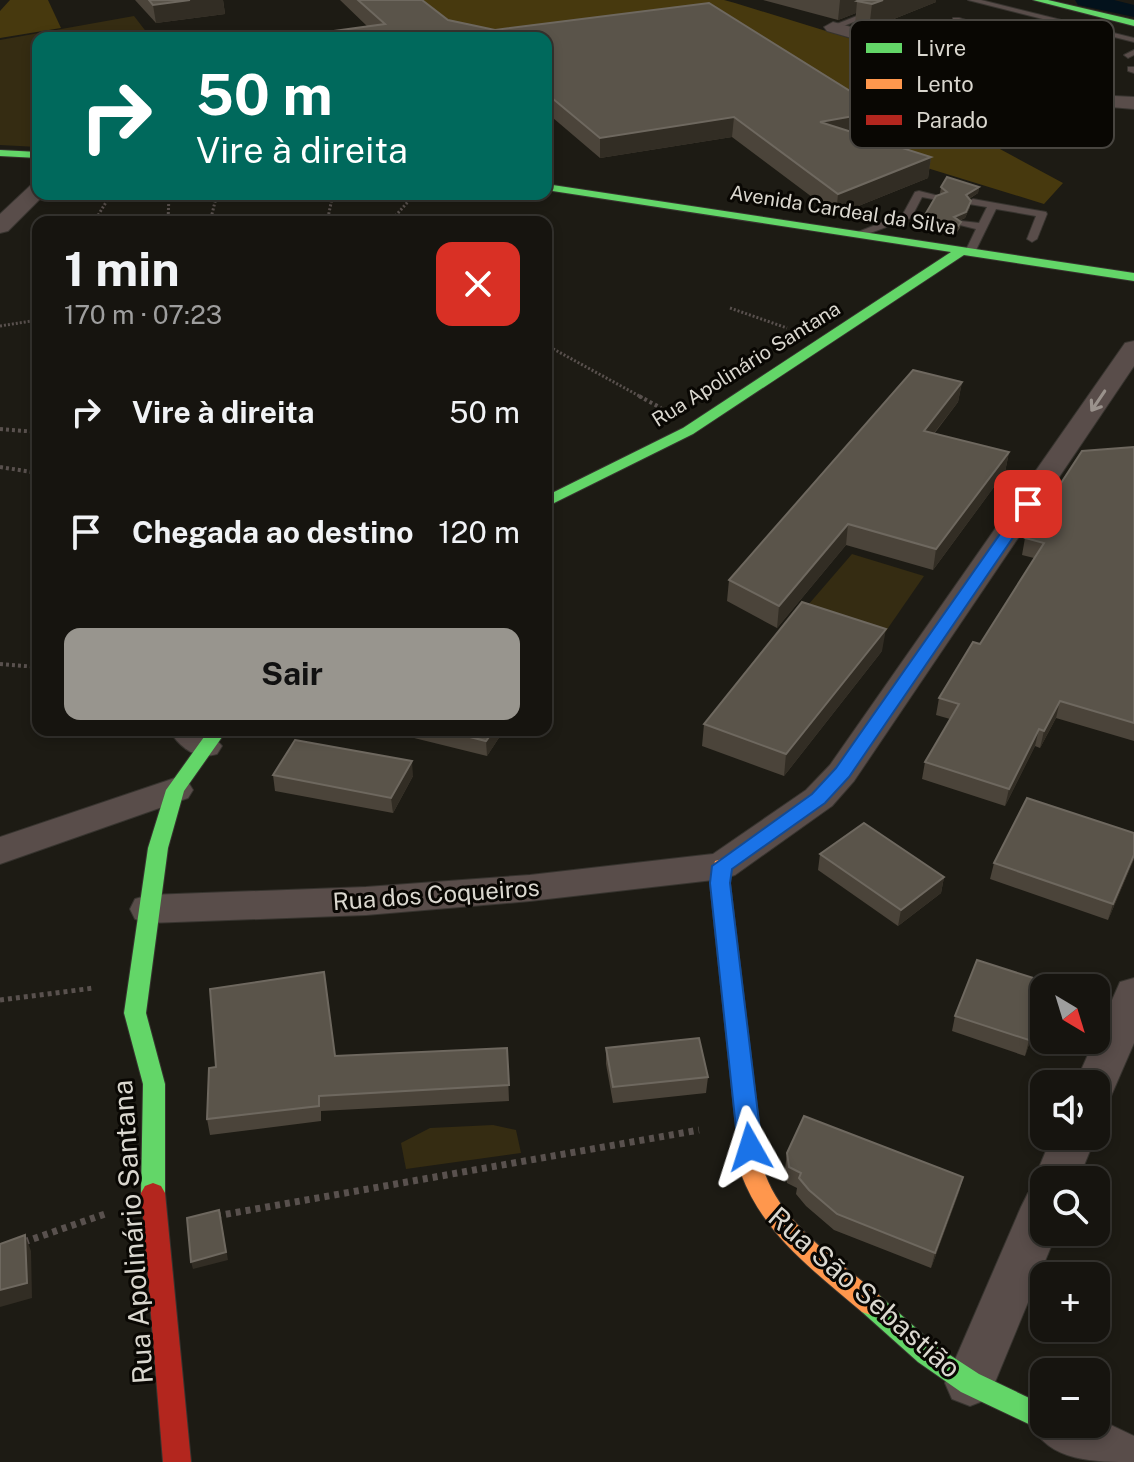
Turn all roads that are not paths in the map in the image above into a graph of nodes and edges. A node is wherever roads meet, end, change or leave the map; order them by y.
1 (888, 0) edge
2 (972, 0) edge
3 (1038, 8) edge
4 (852, 20) edge
5 (1074, 20) edge
6 (850, 21) edge
7 (1134, 23) edge
8 (833, 27) joint
9 (850, 32) edge
10 (1114, 33) edge
11 (1134, 40) edge
12 (0, 153) edge
13 (32, 155) edge
14 (552, 188) edge
15 (32, 195) edge
16 (938, 197) edge
17 (973, 202) edge
18 (993, 205) junction
19 (961, 224) edge
20 (0, 226) edge
21 (982, 227) junction
22 (858, 234) junction
23 (1032, 239) dead end
24 (966, 251) junction
25 (1134, 277) edge
26 (1134, 348) edge
27 (552, 499) edge
28 (202, 736) edge
29 (175, 790) junction
30 (0, 851) edge
31 (722, 866) junction
32 (149, 909) junction
33 (1134, 993) edge
34 (1102, 1070) edge
35 (1030, 1240) edge
36 (970, 1383) junction
37 (1030, 1411) edge
38 (1084, 1438) edge
39 (177, 1462) edge
40 (1133, 1462) edge

1 - 4 lane
2 - 3 lane
3 - 5 lane
3 - 7 street
6 - 8 lane
8 - 9 street
10 - 11 lane
12 - 13 street
14 - 22 street, Avenida Cardeal da Silva
15 - 20 street
16 - 22 lane
17 - 18 lane
18 - 21 lane
18 - 23 lane
19 - 21 lane
21 - 24 lane
22 - 24 street, Avenida Cardeal da Silva
24 - 25 street, Avenida Cardeal da Silva
24 - 27 street, Rua Apolinário Santana
26 -> 31 street
28 - 29 street, Rua Apolinário Santana
29 - 30 street
29 - 32 street, Rua Apolinário Santana
31 - 32 street, Rua dos Coqueiros
31 - 36 street, Rua São Sebastião
32 - 39 street, Rua Apolinário Santana
33 - 34 street
35 - 36 street
36 - 37 street, Rua São Sebastião
38 - 40 street

